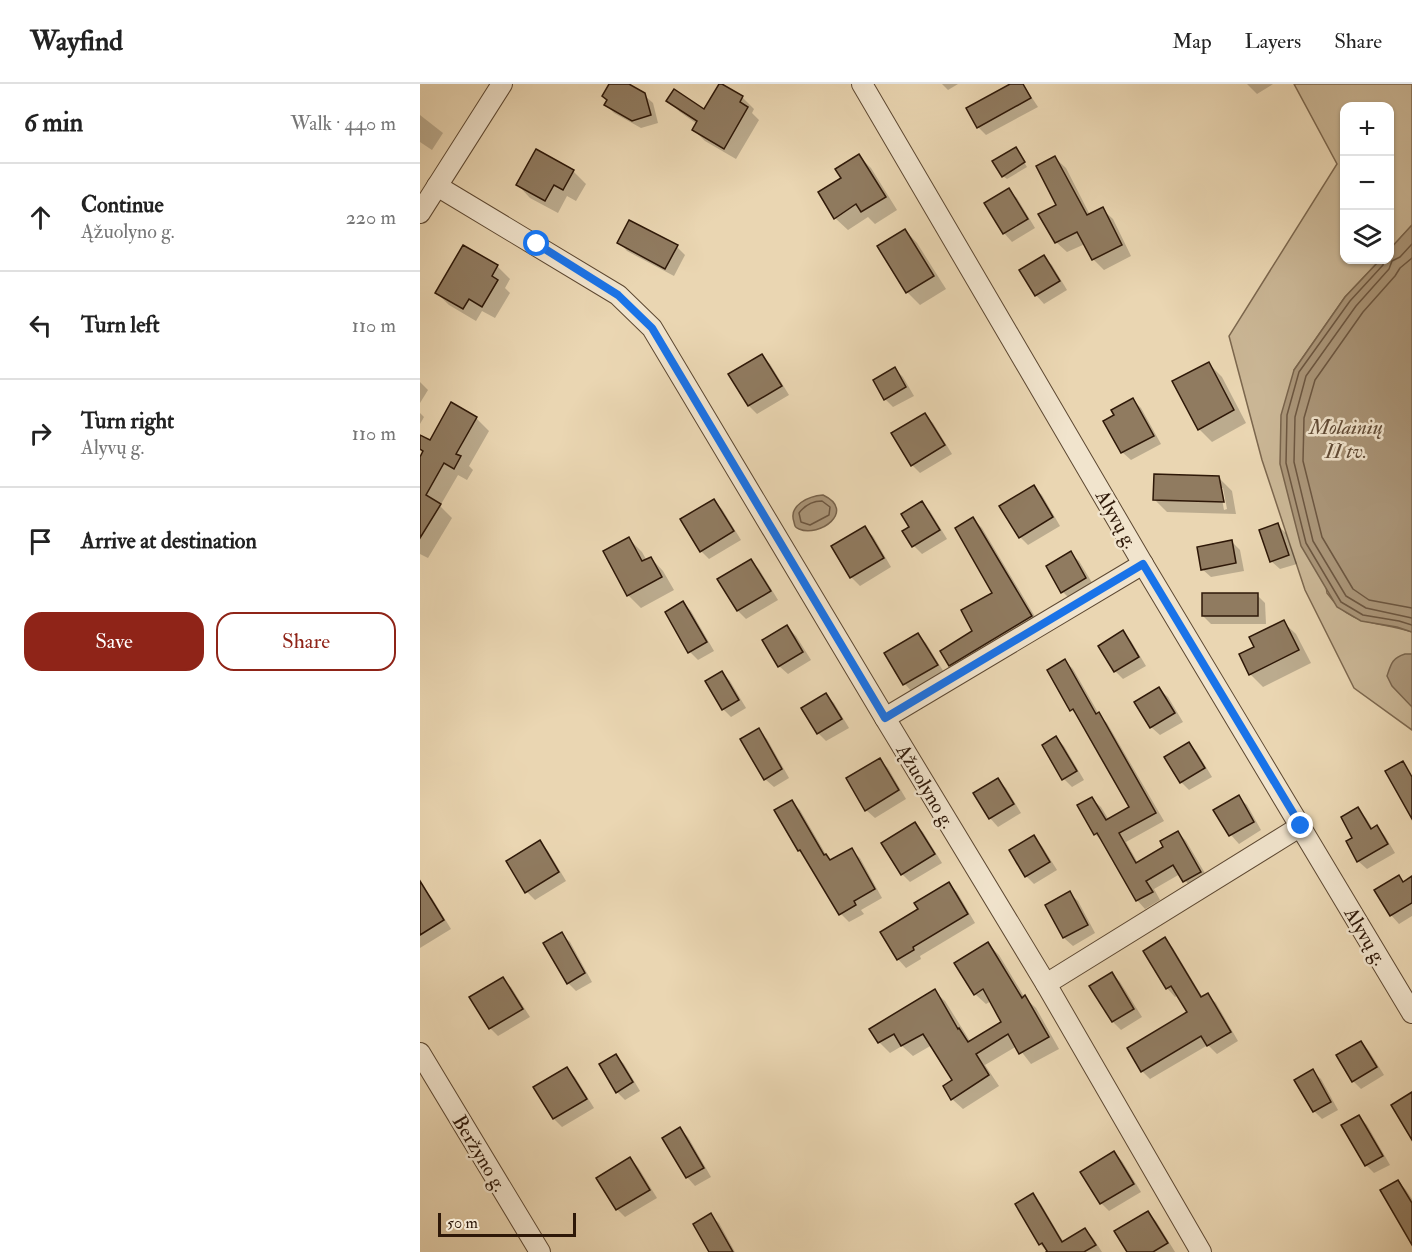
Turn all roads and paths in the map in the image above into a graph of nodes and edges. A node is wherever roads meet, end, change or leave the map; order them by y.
1 (502, 84) edge
2 (862, 84) edge
3 (437, 186) junction
4 (420, 213) edge
5 (1143, 564) junction
6 (885, 718) junction
7 (1301, 826) junction
8 (1046, 984) junction
9 (1412, 1013) edge
10 (420, 1053) edge
11 (540, 1252) edge
12 (1201, 1252) edge

1 - 3 street
2 - 5 street, Alyvų g.
3 - 4 street
3 - 6 street, Ąžuolyno g.
5 - 6 street
5 - 7 street, Alyvų g.
6 - 8 street, Ąžuolyno g.
7 - 8 street
7 - 9 street, Alyvų g.
8 - 12 street, Ąžuolyno g.
10 - 11 street, Beržyno g.

